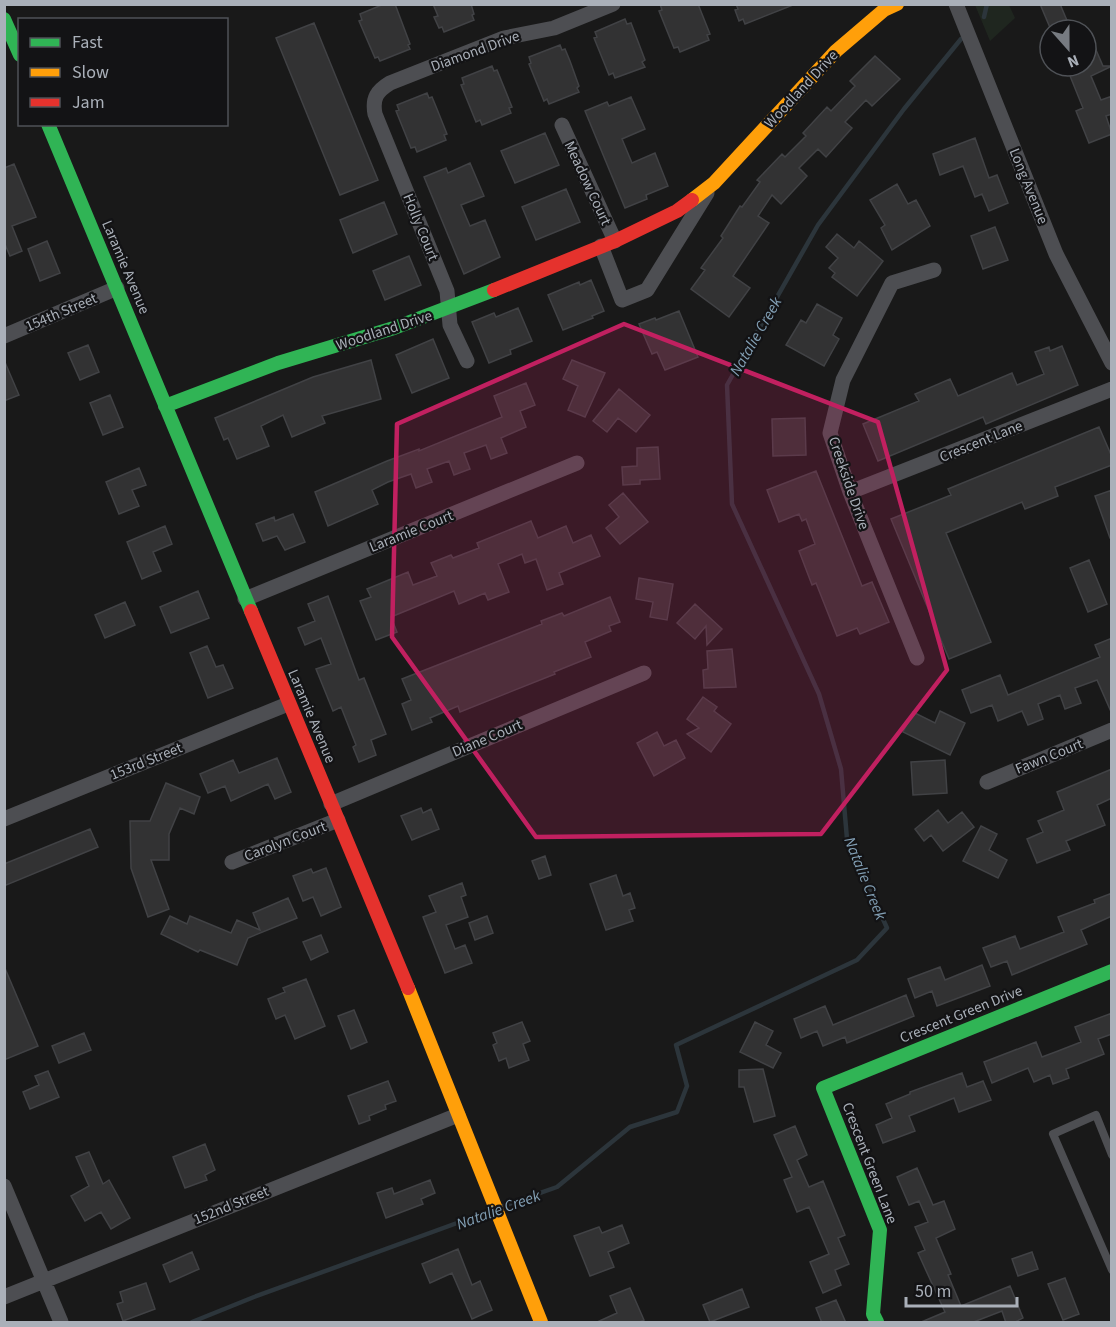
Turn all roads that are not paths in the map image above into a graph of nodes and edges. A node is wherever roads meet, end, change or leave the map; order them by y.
1 (612, 4) edge
2 (897, 4) edge
3 (956, 4) edge
4 (4, 19) edge
5 (18, 50) edge
6 (376, 94) joint
7 (562, 125) dead end
8 (49, 126) edge
9 (714, 183) junction
10 (608, 243) junction
11 (934, 270) dead end
12 (117, 288) junction
13 (448, 309) junction
14 (4, 336) edge
15 (466, 361) dead end
16 (1112, 363) edge
17 (1112, 389) edge
18 (165, 406) junction
19 (577, 463) dead end
20 (850, 492) junction
21 (245, 599) junction
22 (917, 658) dead end
23 (644, 673) dead end
24 (288, 704) junction
25 (1112, 730) edge
26 (987, 782) dead end
27 (331, 804) junction
28 (4, 819) edge
29 (338, 820) junction
30 (232, 862) dead end
31 (1112, 971) edge
32 (823, 1088) joint
33 (458, 1115) junction
34 (1112, 1155) edge
35 (4, 1186) edge
36 (1112, 1270) edge
37 (43, 1280) junction
38 (4, 1297) edge
39 (61, 1323) edge
40 (541, 1323) edge
41 (877, 1323) edge

1 - 6 street, Diamond Drive
2 - 9 street, Woodland Drive
3 - 16 street, Long Avenue
4 - 5 street
6 - 13 street, Holly Court
7 - 10 street, Meadow Court
8 - 12 street, Laramie Avenue
9 - 10 street, Woodland Drive
9 - 10 street, Woodland Drive
10 - 13 street, Woodland Drive
11 - 20 street, Creekside Drive
12 - 14 street, 154th Street
12 - 18 street, Laramie Avenue
13 - 15 street, Holly Court
13 - 18 street, Woodland Drive
17 - 20 street, Crescent Lane
18 - 21 street, Laramie Avenue
19 - 21 street, Laramie Court
20 - 22 street, Creekside Drive
21 - 24 street, Laramie Avenue
23 - 27 street, Diane Court
24 - 27 street, Laramie Avenue
24 - 28 street, 153rd Street
25 - 26 street, Fawn Court
27 - 29 street, Laramie Avenue
29 - 30 street, Carolyn Court
29 - 33 street, Laramie Avenue
31 - 32 street, Crescent Green Drive
32 - 41 street, Crescent Green Lane
33 - 37 street, 152nd Street
33 - 40 street, Laramie Avenue
34 - 36 lane
35 - 37 street
37 - 38 street, 152nd Street
37 - 39 street

